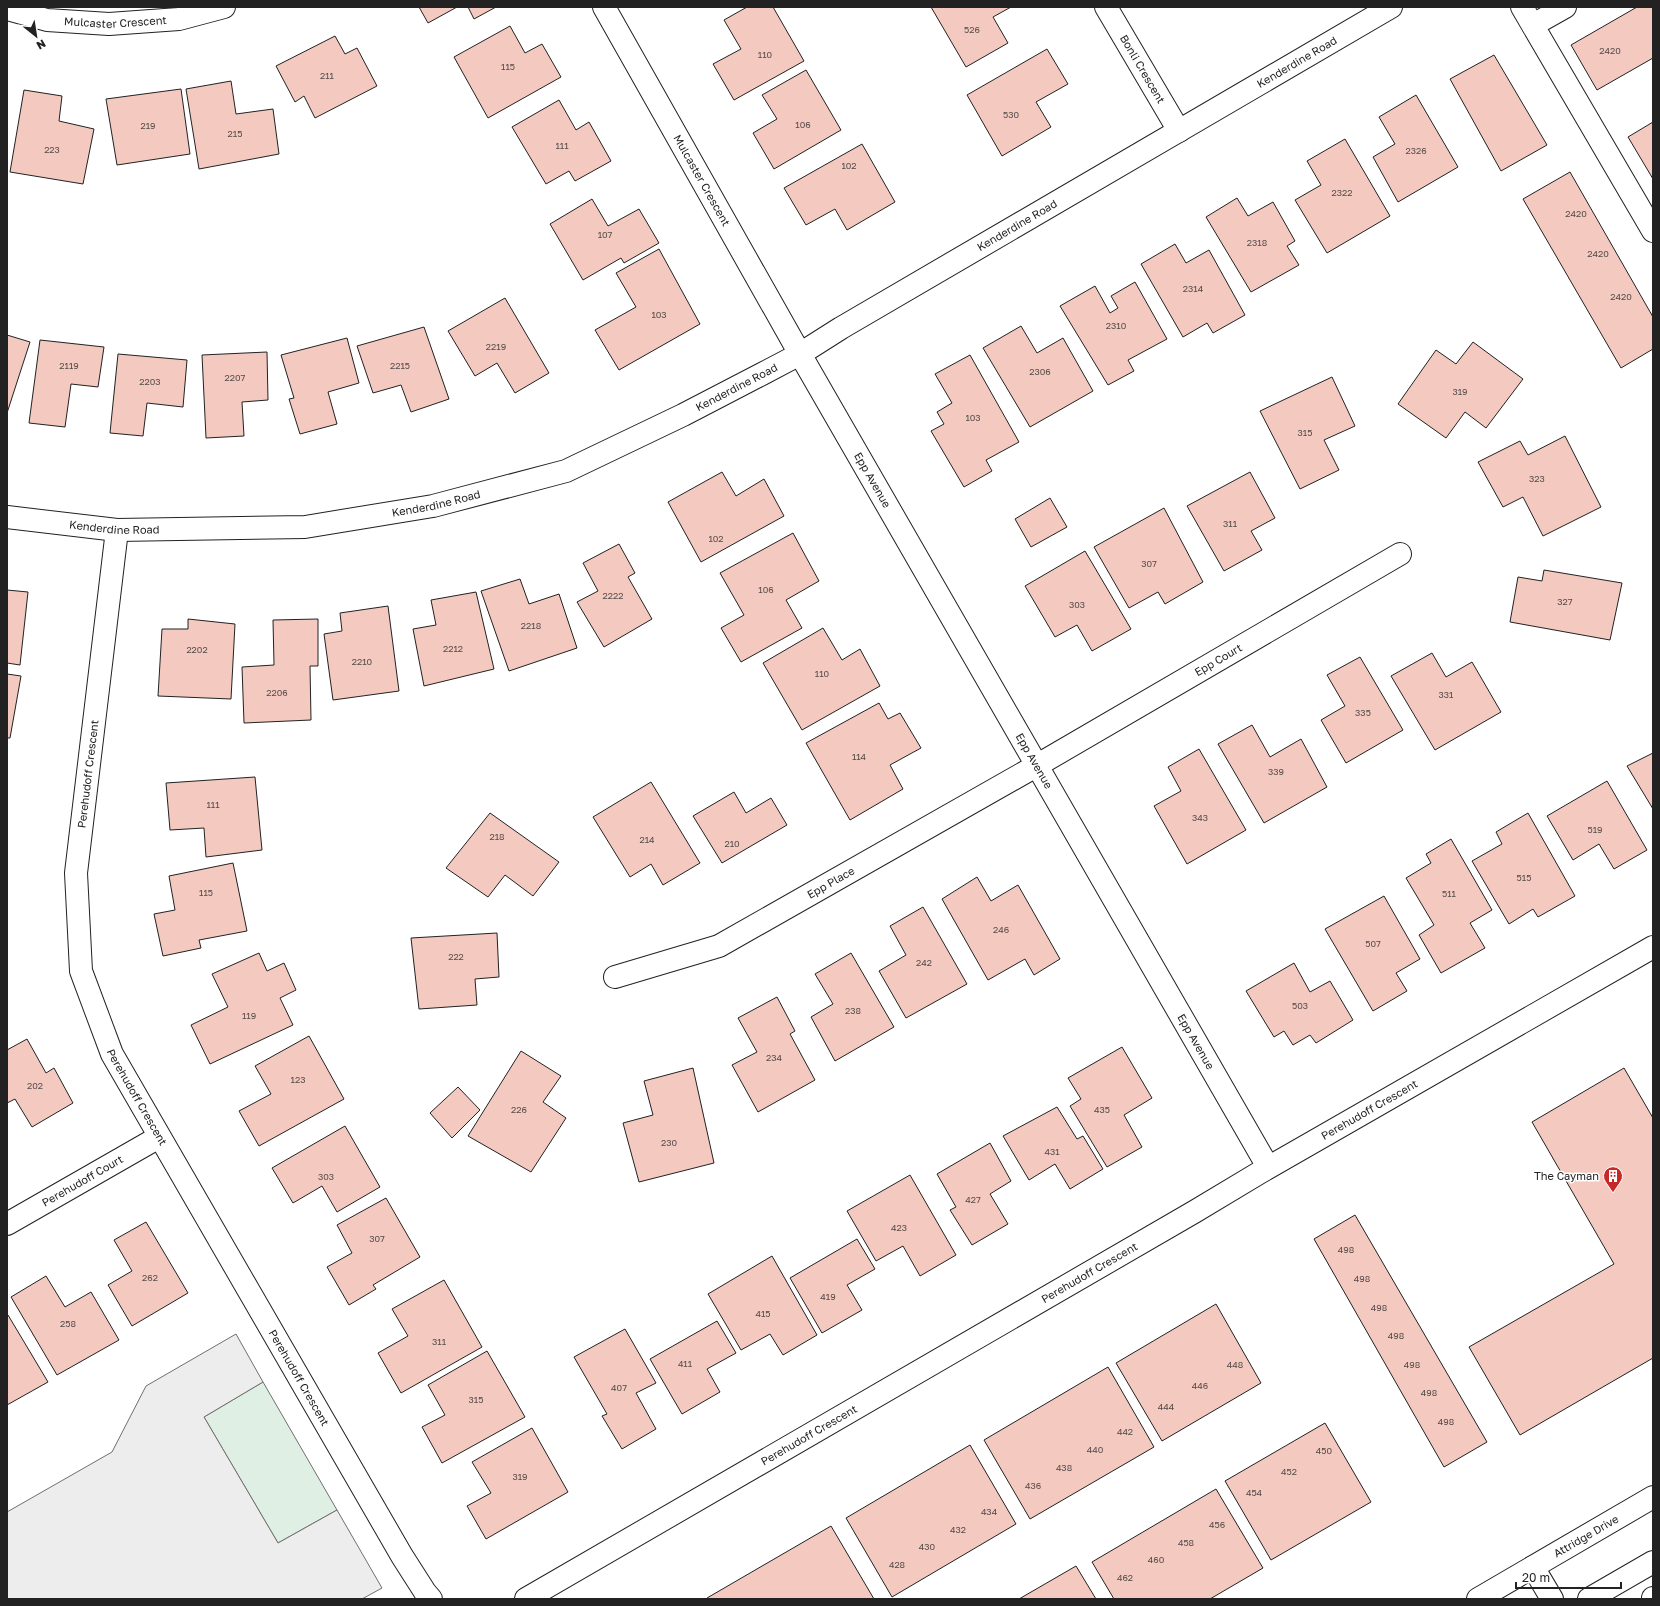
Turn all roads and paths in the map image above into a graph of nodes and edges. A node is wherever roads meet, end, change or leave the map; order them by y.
1 (224, 7) edge
2 (604, 7) edge
3 (1106, 7) edge
4 (1391, 7) edge
5 (1565, 7) edge
6 (7, 9) edge
7 (1528, 16) edge
8 (1179, 131) junction
9 (1653, 231) edge
10 (800, 354) junction
11 (7, 517) edge
12 (117, 530) junction
13 (1400, 554) dead end
14 (1036, 766) junction
15 (1653, 947) edge
16 (615, 976) dead end
17 (159, 1136) junction
18 (1268, 1167) junction
19 (7, 1224) edge
20 (1653, 1497) edge
21 (1653, 1562) edge
22 (1533, 1567) junction
23 (1481, 1598) edge
24 (431, 1599) edge
25 (526, 1599) edge
26 (1552, 1599) edge
27 (1589, 1599) edge

1 - 6 street, Mulcaster Crescent
2 - 10 street, Mulcaster Crescent
3 - 8 street, Bonli Crescent
4 - 8 street, Kenderdine Road
5 - 7 street
7 - 9 street
8 - 10 street, Kenderdine Road
10 - 12 street, Kenderdine Road
10 - 14 street, Epp Avenue
11 - 12 street, Kenderdine Road
12 - 17 street, Perehudoff Crescent
13 - 14 street, Epp Court
14 - 16 street, Epp Place
14 - 18 street, Epp Avenue
15 - 18 street, Perehudoff Crescent
17 - 19 street, Perehudoff Court
17 - 24 street, Perehudoff Crescent
18 - 25 street, Perehudoff Crescent
20 - 22 street, Attridge Drive
21 - 27 street
22 - 23 street, Attridge Drive
22 - 26 street

